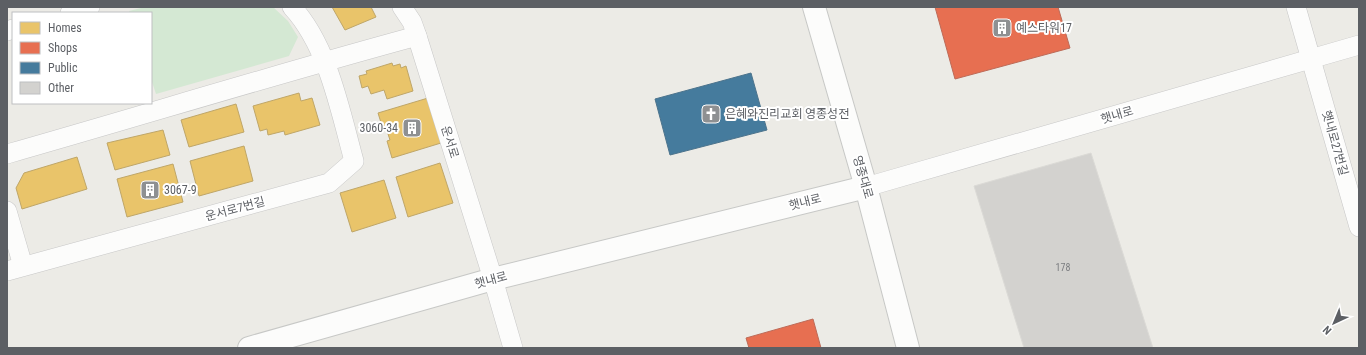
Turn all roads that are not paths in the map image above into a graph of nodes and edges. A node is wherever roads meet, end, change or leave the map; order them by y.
1 (90, 7) edge
2 (292, 7) edge
3 (402, 7) edge
4 (814, 7) edge
5 (1296, 7) edge
6 (73, 12) edge
7 (417, 36) junction
8 (1359, 45) edge
9 (1312, 59) junction
10 (325, 61) junction
11 (7, 154) edge
12 (866, 187) junction
13 (7, 210) edge
14 (1359, 227) edge
15 (15, 269) edge
16 (493, 279) junction
17 (249, 348) edge
18 (513, 348) edge
19 (908, 348) edge

1 - 6 street
2 - 10 street, 운서로7번길
3 - 7 street, 운서로
4 - 12 main road, 영종대로
5 - 9 street, 햇내로27번길
7 - 10 street
7 - 16 street, 운서로
8 - 9 street, 햇내로
9 - 12 street, 햇내로
9 - 14 street, 햇내로27번길
10 - 11 street
10 - 15 street, 운서로7번길
12 - 16 main road, 햇내로
12 - 19 main road, 영종대로
13 - 15 street
16 - 17 main road, 햇내로
16 - 18 street, 운서로

